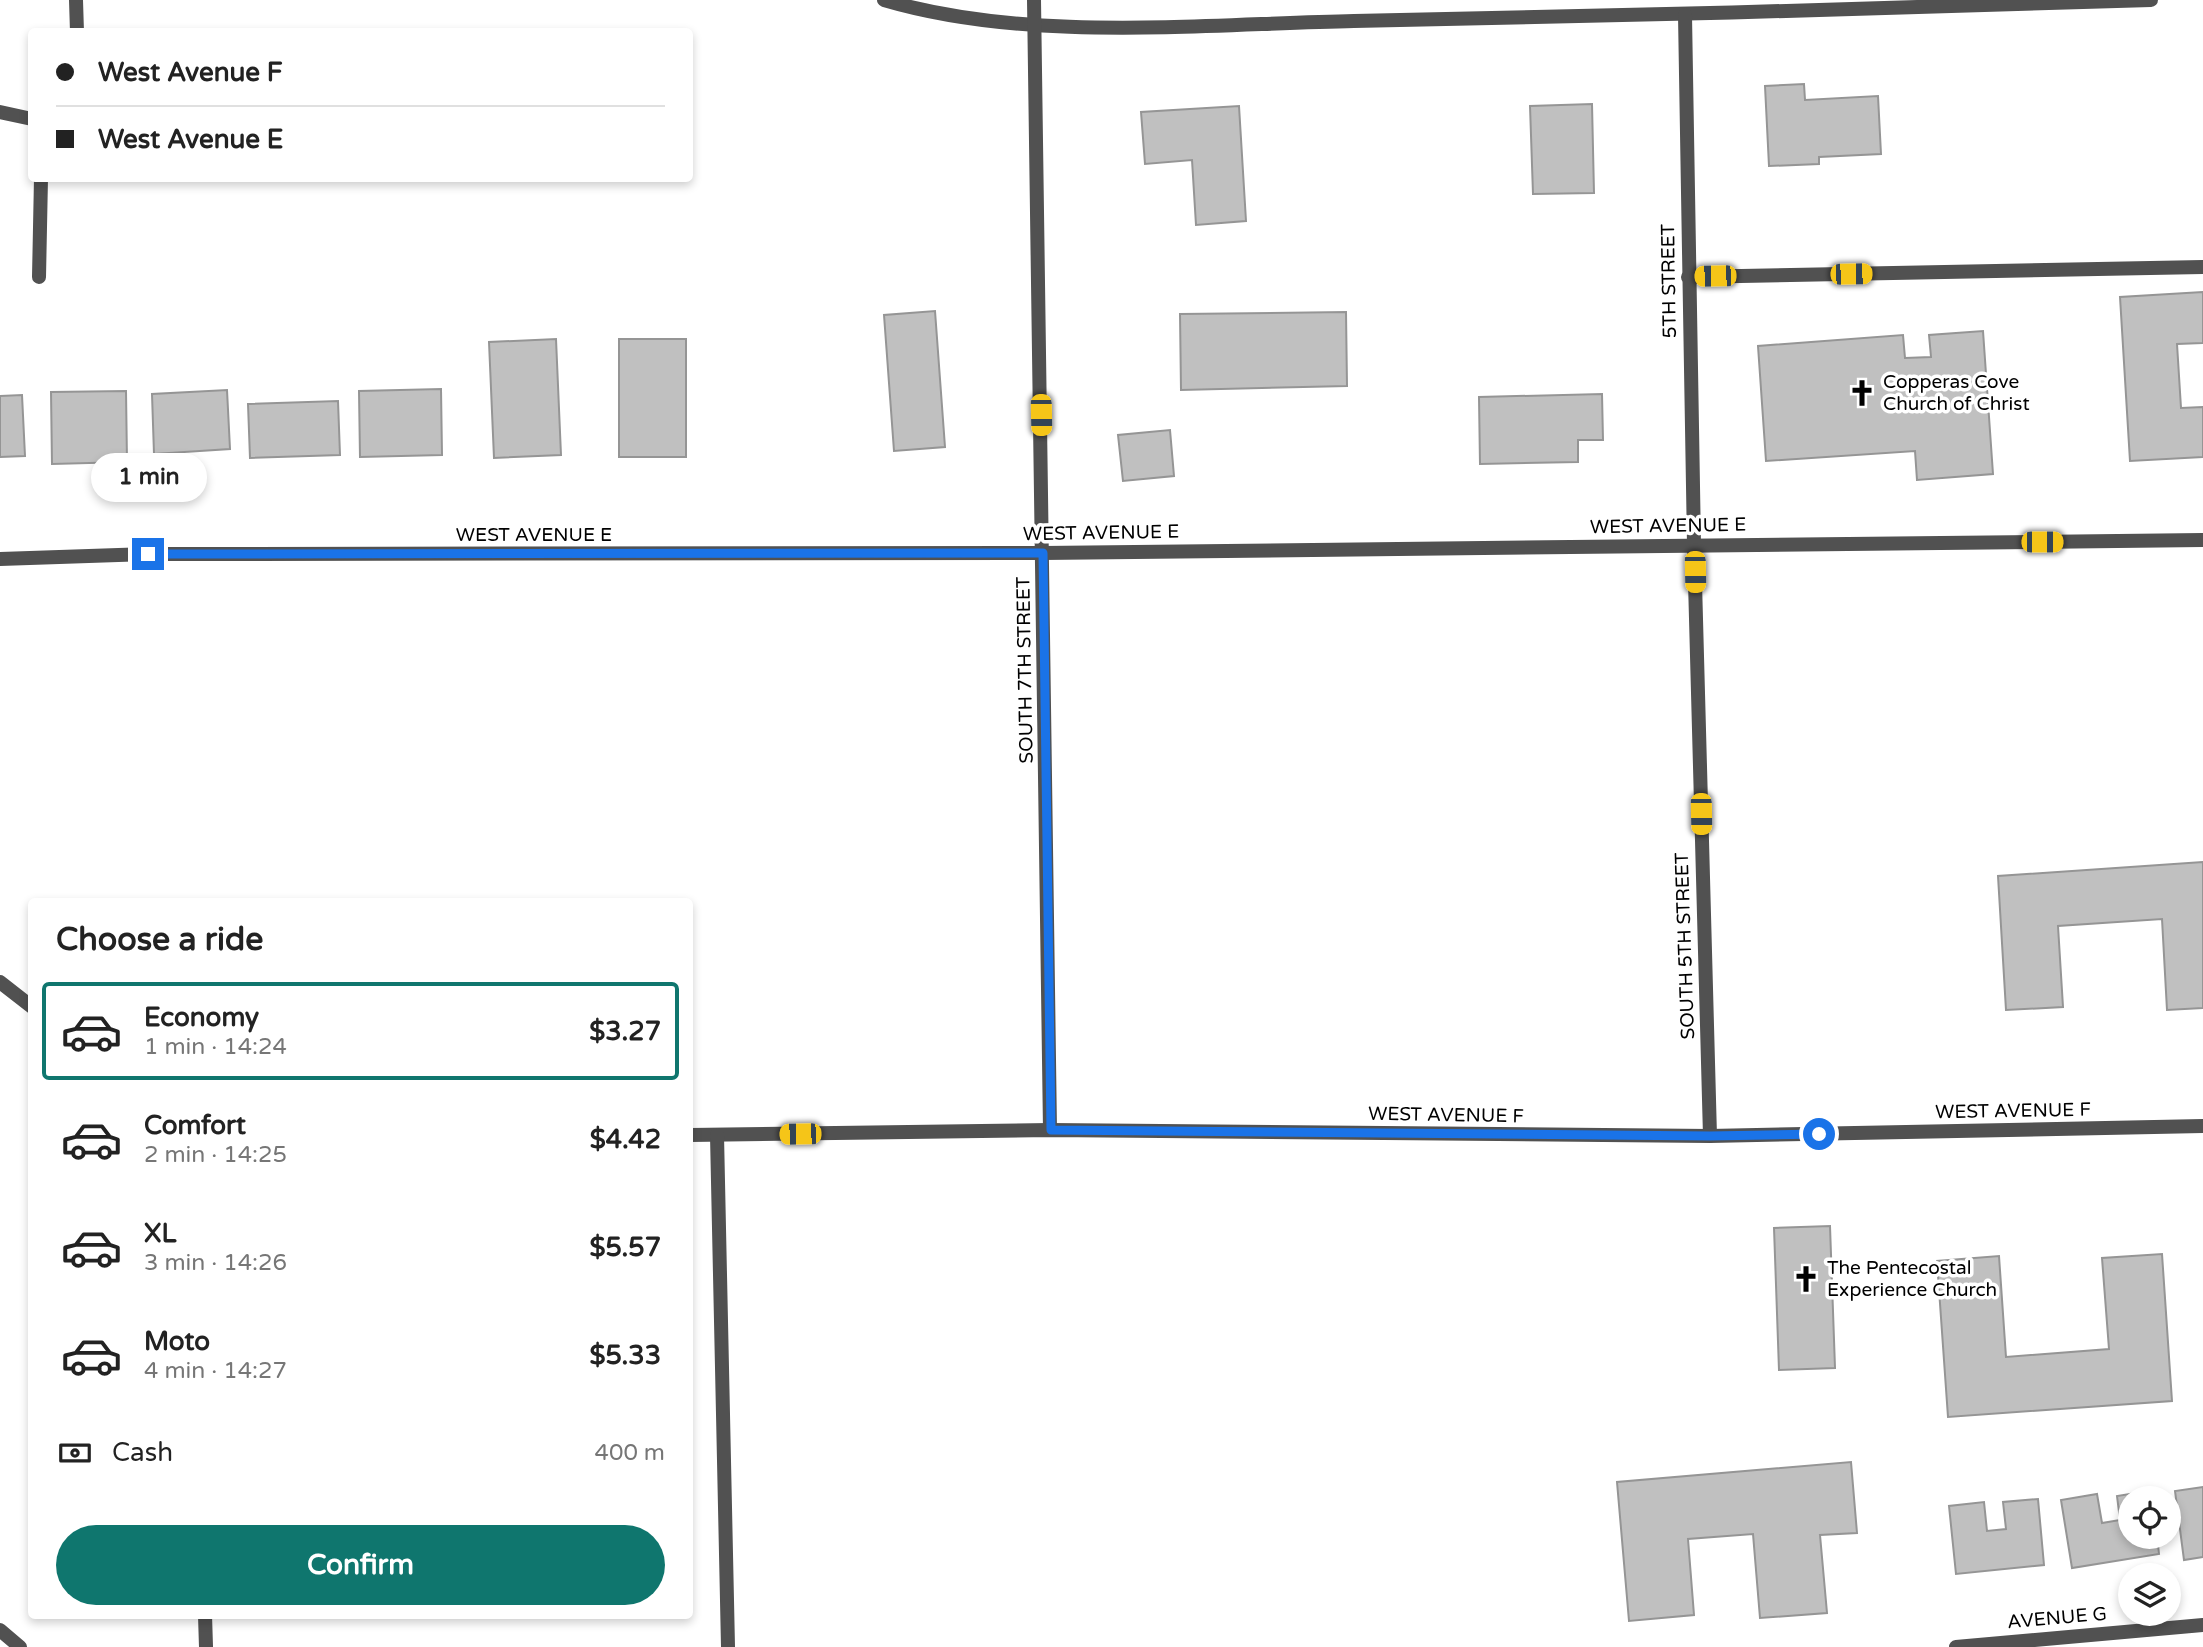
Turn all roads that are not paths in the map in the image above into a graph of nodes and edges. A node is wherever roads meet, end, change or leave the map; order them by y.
1 (76, 0) edge
2 (884, 0) edge
3 (1034, 0) edge
4 (2151, 0) edge
5 (1685, 15) junction
6 (77, 28) edge
7 (1036, 28) junction
8 (0, 112) edge
9 (28, 118) edge
10 (41, 182) edge
11 (2203, 267) edge
12 (39, 277) dead end
13 (1688, 277) junction
14 (2203, 540) edge
15 (1694, 545) junction
16 (1043, 553) junction
17 (0, 559) edge
18 (0, 982) edge
19 (28, 1004) edge
20 (2203, 1126) edge
21 (1051, 1130) junction
22 (693, 1135) edge
23 (717, 1135) junction
24 (1710, 1136) junction
25 (205, 1619) edge
26 (2203, 1625) edge
27 (0, 1630) edge
28 (20, 1647) edge
29 (205, 1647) edge
30 (728, 1647) edge
31 (1959, 1647) edge

1 - 6 street
2 - 7 street
3 - 7 street, SOUTH 7TH STREET
4 - 5 street
5 - 7 street
5 - 13 street, 5TH STREET
7 - 16 street, SOUTH 7TH STREET
8 - 9 street
10 - 12 street
11 - 13 street
13 - 15 street, 5TH STREET
14 - 15 street, WEST AVENUE E
15 - 16 street, WEST AVENUE E
15 - 24 street, SOUTH 5TH STREET
16 - 17 street, WEST AVENUE E
16 - 21 street, SOUTH 7TH STREET
18 - 19 street
20 - 24 street, WEST AVENUE F
21 - 23 street, WEST AVENUE F
21 - 24 street, WEST AVENUE F
22 - 23 street, WEST AVENUE F
23 - 30 street
25 - 29 street
26 - 31 street, AVENUE G
27 - 28 street

